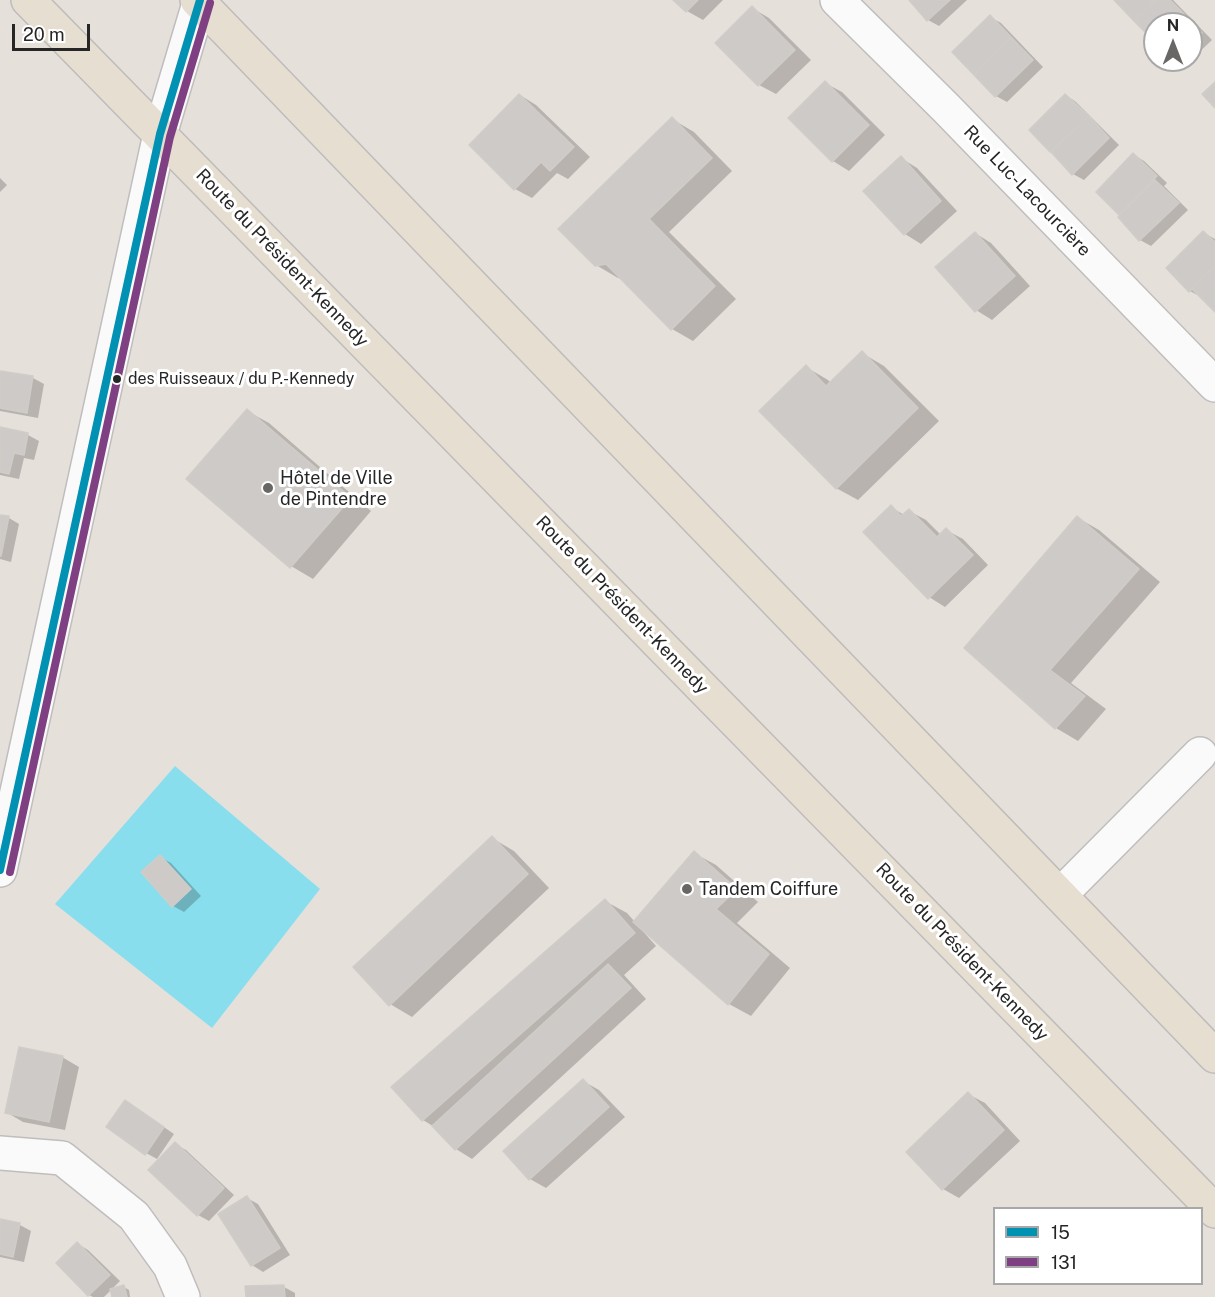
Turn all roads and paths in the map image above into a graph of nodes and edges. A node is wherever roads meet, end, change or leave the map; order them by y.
1 (28, 0) edge
2 (837, 0) edge
3 (199, 1) edge
4 (160, 134) junction
5 (1215, 385) edge
6 (1200, 754) dead end
7 (0, 870) edge
8 (1060, 895) junction
9 (1215, 1056) edge
10 (0, 1153) edge
11 (1215, 1211) edge
12 (183, 1297) edge

1 - 4 main road, Route du Président-Kennedy
2 - 5 street, Rue Luc-Lacourcière
3 - 4 street
3 - 8 main road
4 - 7 street
4 - 11 main road, Route du Président-Kennedy
6 - 8 street
8 - 9 main road
10 - 12 street

